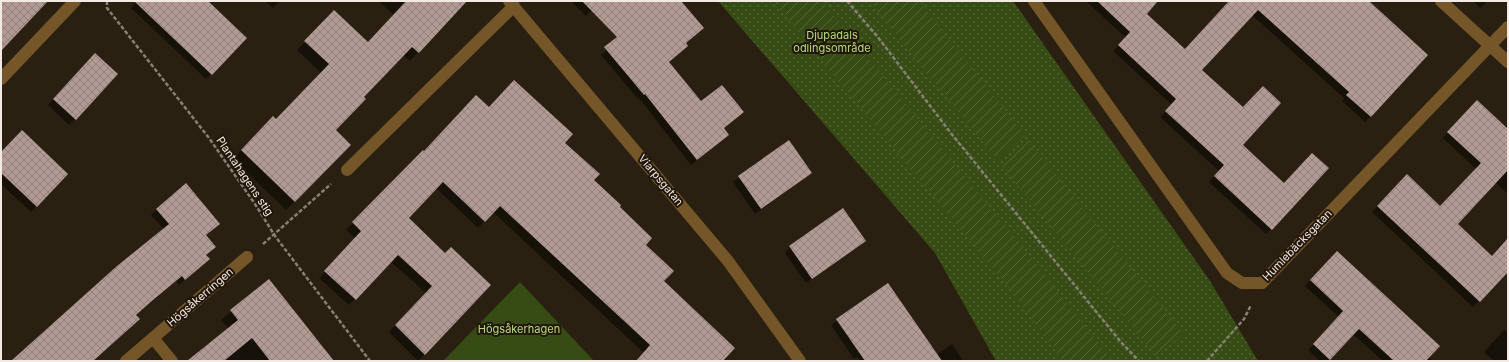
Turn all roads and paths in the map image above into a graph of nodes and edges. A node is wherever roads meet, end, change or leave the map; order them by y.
1 (75, 1) edge
2 (107, 1) edge
3 (847, 1) edge
4 (1034, 1) edge
5 (1441, 1) edge
6 (512, 3) edge
7 (1508, 27) edge
8 (1490, 45) junction
9 (1508, 62) edge
10 (1, 79) edge
11 (347, 170) joint
12 (275, 236) junction
13 (247, 257) joint
14 (1262, 283) junction
15 (153, 338) junction
16 (126, 361) edge
17 (172, 361) edge
18 (370, 361) edge
19 (800, 361) edge
20 (1139, 361) edge
21 (1207, 361) edge

1 - 10 street
2 - 12 path, Plantahagens stig
3 - 20 path
4 - 14 street, Humlebäcksgatan
5 - 8 street
6 - 11 street, Viarpsgatan
6 - 19 street, Viarpsgatan
7 - 8 street, Humlebäcksgatan
8 - 9 street
8 - 14 street, Humlebäcksgatan
11 - 12 path
12 - 13 path
12 - 18 path, Plantahagens stig
13 - 15 street, Högsåkerringen
14 - 21 path
15 - 16 street, Högsåkerringen
15 - 17 street

